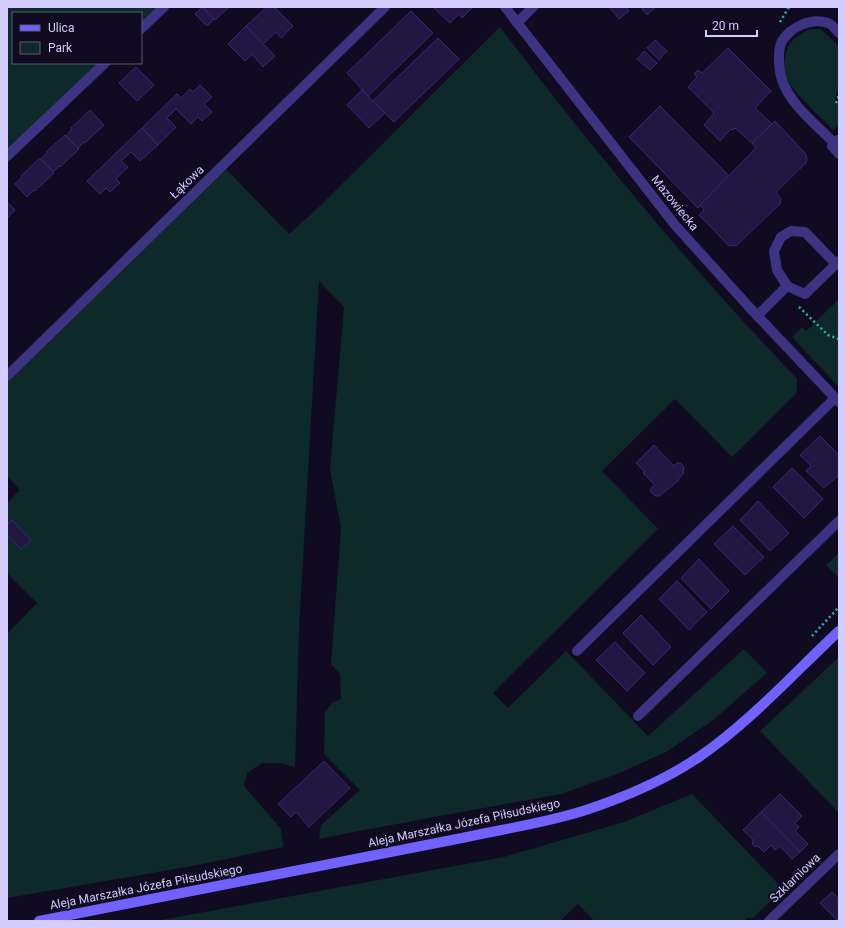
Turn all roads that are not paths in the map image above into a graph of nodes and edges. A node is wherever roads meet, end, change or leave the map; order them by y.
1 (164, 7) edge
2 (385, 7) edge
3 (505, 7) edge
4 (533, 7) edge
5 (516, 23) junction
6 (142, 28) edge
7 (839, 33) edge
8 (104, 64) edge
9 (837, 141) edge
10 (839, 154) edge
11 (7, 156) edge
12 (837, 262) edge
13 (787, 286) junction
14 (757, 316) junction
15 (7, 376) edge
16 (837, 400) edge
17 (839, 521) edge
18 (839, 631) edge
19 (577, 651) dead end
20 (638, 716) dead end
21 (839, 854) edge
22 (39, 921) edge
23 (769, 921) edge

1 - 6 street
2 - 15 street, Łąkowa
3 - 5 street, Mazowiecka
4 - 5 street
5 - 14 street, Mazowiecka
7 - 9 street
8 - 11 street
9 - 10 street
12 - 13 street
12 - 13 street
13 - 14 street
14 - 16 street, Mazowiecka
16 - 19 street
17 - 20 street
18 - 22 main road, Aleja Marszałka Józefa Piłsudskiego
21 - 23 street, Szklarniowa

